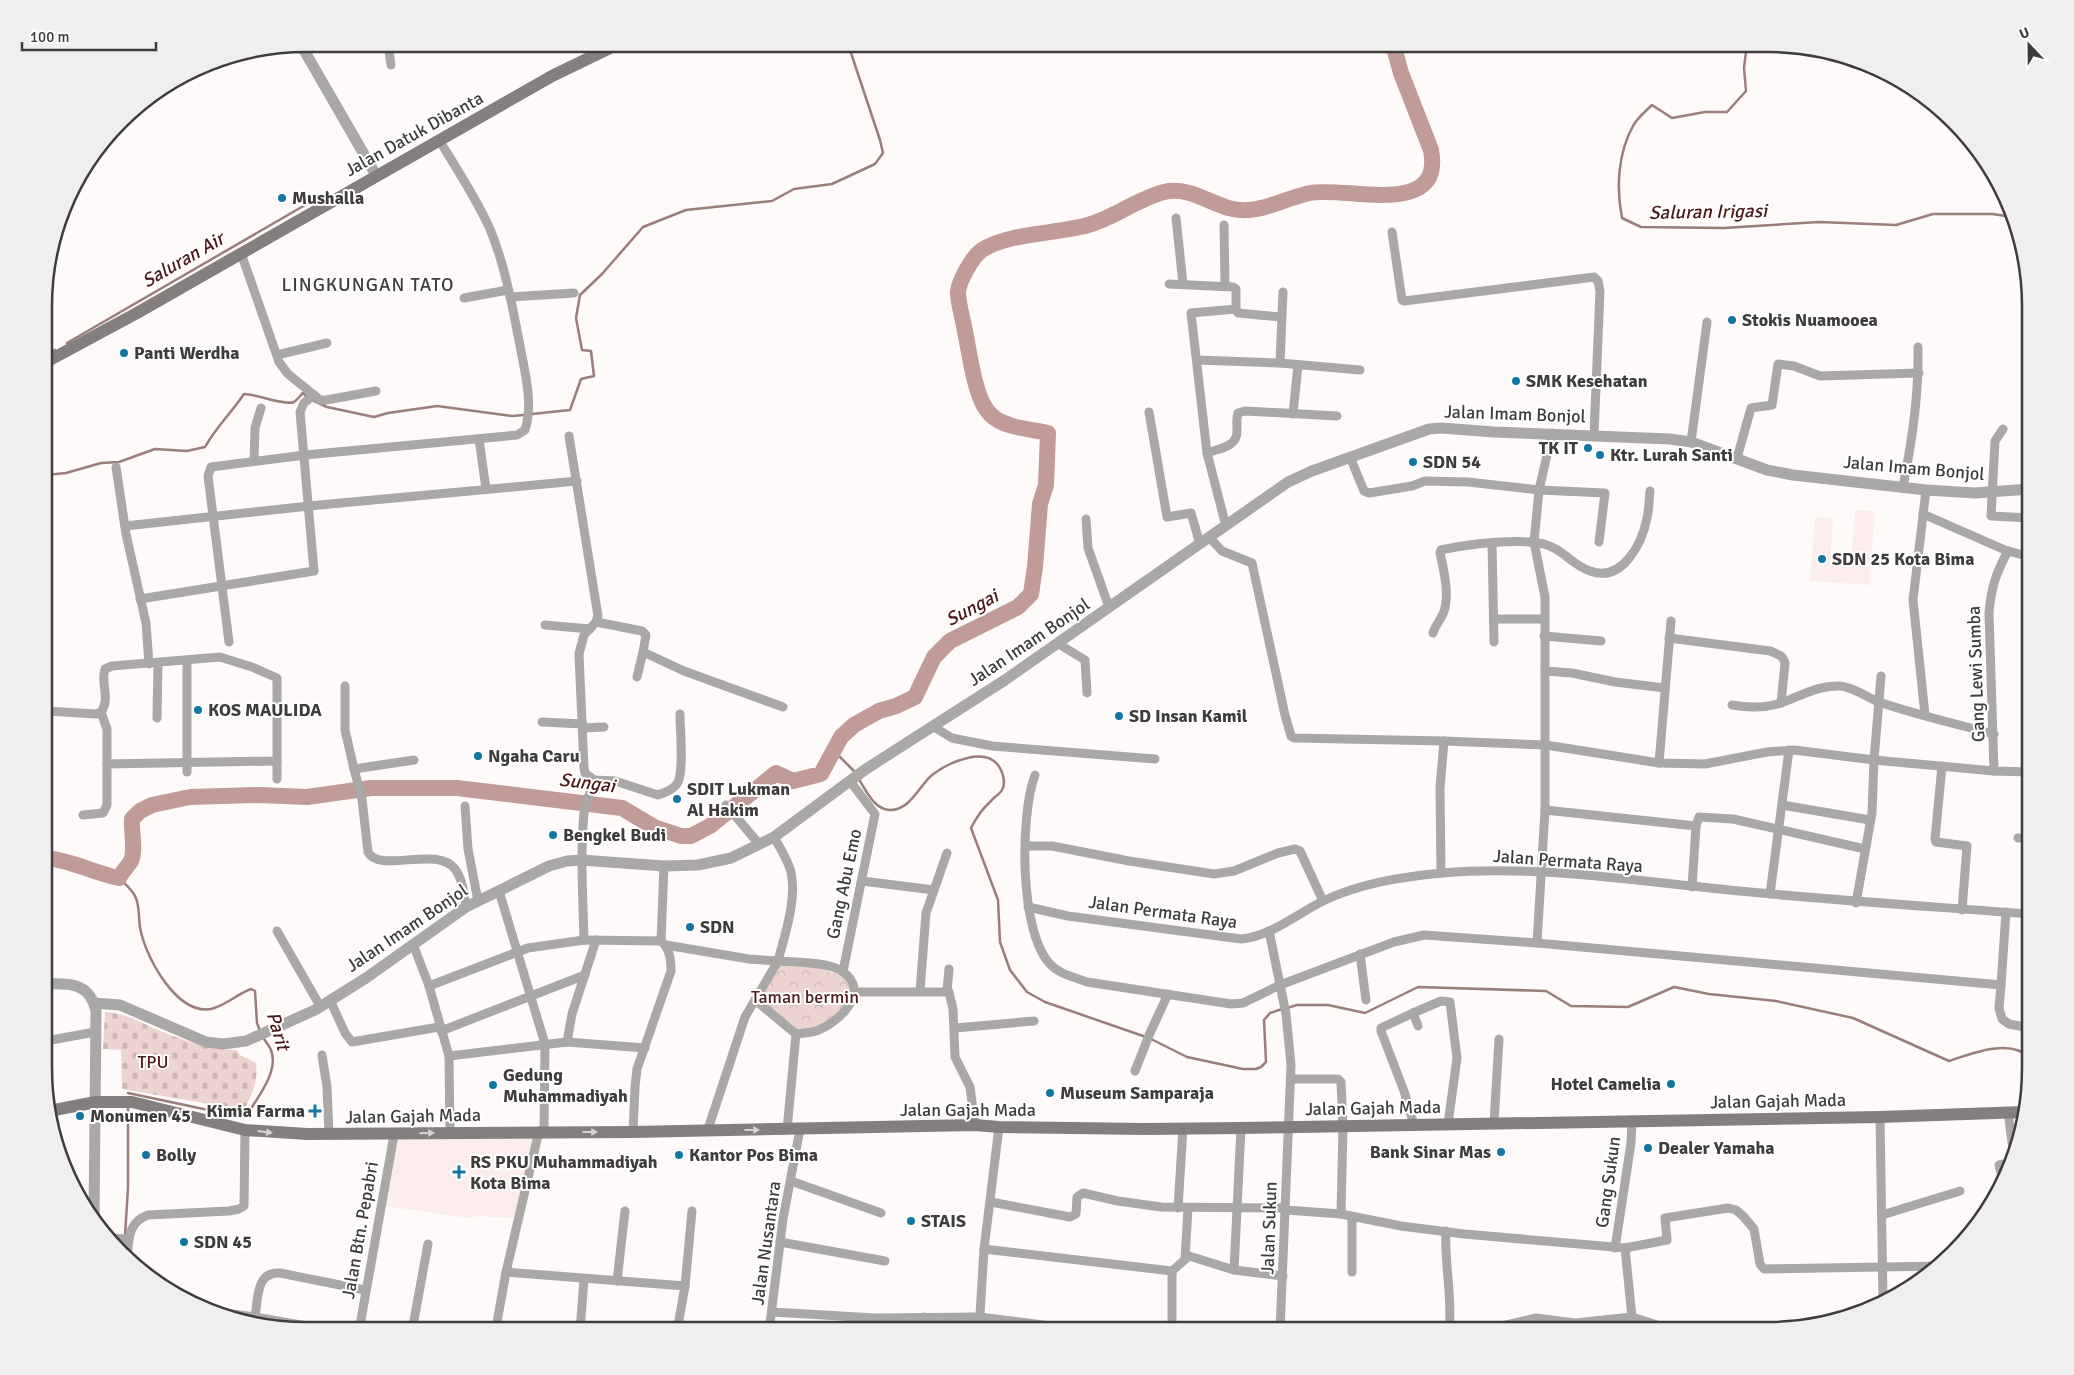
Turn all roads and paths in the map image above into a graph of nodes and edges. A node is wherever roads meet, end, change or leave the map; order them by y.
1 (305, 52) edge
2 (389, 52) edge
3 (602, 52) edge
4 (391, 64) dead end
5 (439, 140) junction
6 (376, 175) junction
7 (1176, 218) dead end
8 (1224, 225) dead end
9 (1392, 232) dead end
10 (241, 253) junction
11 (1169, 284) dead end
12 (1183, 284) junction
13 (1224, 286) junction
14 (1283, 292) dead end
15 (574, 293) dead end
16 (509, 294) junction
17 (464, 298) dead end
18 (1236, 309) junction
19 (1281, 317) junction
20 (1707, 322) dead end
21 (328, 343) dead end
22 (1918, 347) dead end
23 (277, 355) junction
24 (52, 359) edge
25 (1196, 360) junction
26 (1280, 363) junction
27 (1298, 365) junction
28 (1360, 370) dead end
29 (1919, 374) junction
30 (376, 391) dead end
31 (314, 396) junction
32 (261, 408) dead end
33 (1149, 412) dead end
34 (1293, 414) junction
35 (1337, 416) dead end
36 (2003, 429) dead end
37 (1552, 433) junction
38 (1594, 435) junction
39 (569, 436) dead end
40 (479, 439) junction
41 (1691, 442) junction
42 (1207, 453) junction
43 (305, 455) junction
44 (1350, 457) junction
45 (1737, 458) junction
46 (254, 460) junction
47 (116, 467) dead end
48 (577, 481) junction
49 (1903, 487) junction
50 (486, 490) junction
51 (1539, 490) junction
52 (1926, 490) junction
53 (2022, 490) edge
54 (1650, 491) dead end
55 (1991, 492) junction
56 (309, 506) junction
57 (1923, 514) junction
58 (212, 515) junction
59 (2022, 518) edge
60 (1086, 519) dead end
61 (125, 526) junction
62 (1226, 526) junction
63 (1205, 541) junction
64 (1534, 542) junction
65 (1599, 542) dead end
66 (1492, 544) junction
67 (2008, 551) junction
68 (2022, 555) edge
69 (221, 586) junction
70 (140, 599) junction
71 (1109, 607) junction
72 (1494, 619) junction
73 (1544, 619) junction
74 (1670, 620) dead end
75 (544, 625) dead end
76 (593, 626) junction
77 (1433, 633) dead end
78 (1544, 636) junction
79 (1669, 638) junction
80 (1601, 640) dead end
81 (229, 642) dead end
82 (1494, 642) dead end
83 (1058, 643) junction
84 (643, 652) junction
85 (187, 660) junction
86 (153, 663) junction
87 (1545, 671) junction
88 (1880, 676) dead end
89 (636, 677) dead end
90 (345, 686) dead end
91 (1665, 688) junction
92 (1087, 693) dead end
93 (1879, 702) junction
94 (1781, 703) junction
95 (1732, 705) dead end
96 (783, 707) dead end
97 (52, 710) edge
98 (101, 712) junction
99 (680, 714) dead end
100 (1924, 715) junction
101 (157, 718) dead end
102 (542, 722) dead end
103 (583, 726) junction
104 (604, 727) dead end
105 (934, 727) junction
106 (1994, 734) junction
107 (1444, 741) junction
108 (1546, 745) junction
109 (1789, 750) junction
110 (1155, 759) dead end
111 (414, 760) dead end
112 (1874, 760) junction
113 (187, 761) junction
114 (277, 761) junction
115 (1659, 763) junction
116 (107, 764) junction
117 (1942, 766) junction
118 (354, 769) junction
119 (1994, 771) junction
120 (187, 772) dead end
121 (2022, 772) edge
122 (1035, 775) dead end
123 (856, 777) junction
124 (277, 779) dead end
125 (594, 780) junction
126 (726, 805) dead end
127 (1782, 805) junction
128 (464, 806) dead end
129 (1545, 810) junction
130 (83, 815) dead end
131 (1870, 820) junction
132 (1696, 826) junction
133 (1779, 830) junction
134 (774, 837) junction
135 (2018, 838) dead end
136 (2022, 838) edge
137 (759, 844) junction
138 (1026, 846) junction
139 (1865, 849) junction
140 (947, 853) dead end
141 (581, 860) junction
142 (664, 866) junction
143 (1542, 872) junction
144 (1441, 873) junction
145 (862, 881) junction
146 (1692, 886) junction
147 (934, 890) junction
148 (499, 891) junction
149 (1770, 894) junction
150 (478, 901) junction
151 (1324, 901) junction
152 (1856, 903) junction
153 (466, 906) junction
154 (1028, 907) junction
155 (1962, 910) junction
156 (2006, 912) junction
157 (2022, 913) edge
158 (277, 931) dead end
159 (1269, 931) junction
160 (584, 940) junction
161 (596, 940) junction
162 (663, 943) junction
163 (1538, 943) junction
164 (414, 944) junction
165 (516, 952) junction
166 (1360, 954) junction
167 (778, 961) junction
168 (949, 970) dead end
169 (843, 971) junction
170 (585, 975) junction
171 (52, 984) edge
172 (1280, 985) junction
173 (2000, 985) junction
174 (429, 986) junction
175 (920, 991) junction
176 (948, 991) junction
177 (854, 992) junction
178 (1168, 994) junction
179 (530, 997) junction
180 (755, 1000) junction
181 (1366, 1000) dead end
182 (94, 1003) junction
183 (325, 1004) junction
184 (1413, 1013) junction
185 (1034, 1021) dead end
186 (1418, 1026) dead end
187 (2022, 1026) edge
188 (955, 1028) junction
189 (440, 1029) junction
190 (95, 1032) junction
191 (796, 1034) junction
192 (1499, 1038) dead end
193 (52, 1040) edge
194 (567, 1042) junction
195 (545, 1044) junction
196 (645, 1048) junction
197 (322, 1054) dead end
198 (449, 1056) junction
199 (1135, 1071) dead end
200 (1290, 1079) junction
201 (96, 1102) junction
202 (56, 1110) edge
203 (2008, 1112) junction
204 (2018, 1112) edge
205 (1880, 1117) junction
206 (1632, 1120) junction
207 (1494, 1123) junction
208 (1448, 1124) junction
209 (974, 1125) junction
210 (1414, 1125) junction
211 (1343, 1126) junction
212 (1290, 1127) junction
213 (999, 1128) junction
214 (1183, 1128) junction
215 (1241, 1128) junction
216 (800, 1129) junction
217 (244, 1130) junction
218 (708, 1130) junction
219 (787, 1130) junction
220 (541, 1132) junction
221 (633, 1132) junction
222 (450, 1133) junction
223 (329, 1134) junction
224 (394, 1135) junction
225 (2012, 1139) edge
226 (791, 1181) junction
227 (1960, 1191) dead end
228 (990, 1202) junction
229 (1178, 1208) junction
230 (1188, 1208) junction
231 (94, 1209) edge
232 (1237, 1209) junction
233 (1286, 1209) junction
234 (625, 1211) dead end
235 (692, 1211) dead end
236 (881, 1213) dead end
237 (1341, 1214) junction
238 (1882, 1215) junction
239 (1352, 1217) junction
240 (1446, 1231) junction
241 (118, 1239) edge
242 (126, 1239) junction
243 (780, 1242) junction
244 (428, 1244) dead end
245 (126, 1247) edge
246 (1620, 1248) junction
247 (984, 1249) junction
248 (1185, 1259) junction
249 (885, 1261) dead end
250 (1926, 1267) edge
251 (1883, 1268) junction
252 (1234, 1270) junction
253 (1172, 1271) junction
254 (506, 1272) junction
255 (1352, 1272) dead end
256 (1283, 1276) junction
257 (584, 1279) junction
258 (617, 1282) junction
259 (684, 1286) junction
260 (365, 1290) junction
261 (1883, 1294) edge
262 (772, 1312) junction
263 (251, 1316) edge
264 (255, 1317) junction
265 (980, 1317) junction
266 (1632, 1317) junction
267 (924, 1318) junction
268 (270, 1320) edge
269 (360, 1322) edge
270 (414, 1322) edge
271 (497, 1322) edge
272 (581, 1322) edge
273 (678, 1322) edge
274 (770, 1322) edge
275 (924, 1322) edge
276 (979, 1322) edge
277 (1009, 1322) edge
278 (1172, 1322) edge
279 (1280, 1322) edge
280 (1449, 1322) edge
281 (1519, 1322) edge
282 (1567, 1322) edge
283 (1584, 1322) edge
284 (1648, 1322) edge

1 - 6 street
2 - 4 street
3 - 5 main road, Jalan Datuk Dibanta
5 - 6 main road, Jalan Datuk Dibanta
5 - 16 street
6 - 10 main road, Jalan Datuk Dibanta
7 - 12 street
8 - 13 street
9 - 38 street
10 - 23 street
10 - 24 main road, Jalan Datuk Dibanta
11 - 12 street
12 - 13 street
13 - 18 street
14 - 19 street
15 - 16 street
16 - 17 street
16 - 40 street
18 - 19 street
18 - 25 street
19 - 26 street
20 - 41 street
21 - 23 street
22 - 29 street
23 - 31 street
25 - 26 street
25 - 42 street
26 - 27 street
27 - 28 street
27 - 34 street
29 - 45 street
29 - 49 street
30 - 31 street
31 - 43 street
32 - 46 street
33 - 63 street
34 - 35 street
34 - 42 street
36 - 55 street
37 - 38 street, Jalan Imam Bonjol
37 - 44 street, Jalan Imam Bonjol
37 - 51 street
38 - 41 street, Jalan Imam Bonjol
39 - 48 street
40 - 43 street
40 - 50 street
41 - 45 street, Jalan Imam Bonjol
42 - 62 street
43 - 46 street
43 - 56 street
44 - 51 street
44 - 62 street, Jalan Imam Bonjol
45 - 49 street, Jalan Imam Bonjol
46 - 58 street
47 - 61 street
48 - 50 street
48 - 76 street
49 - 52 street, Jalan Imam Bonjol
50 - 56 street
51 - 64 street
51 - 65 street
52 - 55 street, Jalan Imam Bonjol
52 - 57 street
53 - 55 street, Jalan Imam Bonjol
54 - 64 street
55 - 59 street
56 - 58 street
56 - 69 street
57 - 67 street
57 - 100 street
58 - 61 street
58 - 69 street
60 - 71 street
61 - 70 street
62 - 63 street, Jalan Imam Bonjol
63 - 71 street, Jalan Imam Bonjol
63 - 107 street
64 - 66 street
64 - 73 street
66 - 72 street
66 - 77 street
67 - 68 street
67 - 106 street, Gang Lewi Sumba
69 - 70 street
69 - 81 street
70 - 86 street
71 - 83 street, Jalan Imam Bonjol
72 - 73 street
72 - 82 street
73 - 78 street
74 - 79 street
75 - 76 street
76 - 84 street
76 - 103 street
78 - 80 street
78 - 87 street
79 - 91 street
79 - 94 street
83 - 92 street
83 - 105 street, Jalan Imam Bonjol
84 - 89 street
84 - 96 street
85 - 86 street
85 - 113 street
85 - 114 street
86 - 98 street
86 - 101 street
87 - 91 street
87 - 108 street
88 - 93 street
90 - 118 street
91 - 115 street
93 - 94 street
93 - 100 street
93 - 112 street
94 - 95 street
97 - 98 street
98 - 116 street
99 - 125 street
100 - 106 street
102 - 103 street
103 - 104 street
103 - 125 street
105 - 110 street
105 - 123 street, Jalan Imam Bonjol
106 - 119 street, Gang Lewi Sumba
107 - 108 street
107 - 144 street
108 - 115 street
108 - 129 street
109 - 112 street
109 - 115 street
109 - 127 street
111 - 118 street
112 - 117 street
112 - 131 street
113 - 114 street
113 - 116 street
113 - 120 street
114 - 124 street
116 - 130 street
117 - 119 street
117 - 155 street
118 - 153 street
119 - 121 street
122 - 138 street
123 - 134 street, Jalan Imam Bonjol
123 - 145 street, Gang Abu Emo
125 - 141 street
126 - 137 street
127 - 131 street
127 - 133 street
128 - 150 street
129 - 132 street
129 - 143 street
131 - 139 street
132 - 133 street
132 - 146 street
133 - 139 street
133 - 149 street
134 - 137 street, Jalan Imam Bonjol
134 - 167 street
135 - 136 street
137 - 142 street, Jalan Imam Bonjol
138 - 151 street
138 - 154 street
139 - 152 street
140 - 147 street
141 - 142 street, Jalan Imam Bonjol
141 - 148 street, Jalan Imam Bonjol
141 - 160 street
142 - 162 street
143 - 144 street, Jalan Permata Raya
143 - 146 street, Jalan Permata Raya
143 - 163 street
144 - 151 street, Jalan Permata Raya
145 - 147 street
145 - 169 street, Gang Abu Emo
146 - 149 street, Jalan Permata Raya
147 - 175 street
148 - 150 street, Jalan Imam Bonjol
148 - 165 street
149 - 152 street, Jalan Permata Raya
150 - 153 street, Jalan Imam Bonjol
151 - 159 street, Jalan Permata Raya
152 - 155 street, Jalan Permata Raya
153 - 164 street, Jalan Imam Bonjol
154 - 159 street, Jalan Permata Raya
154 - 178 street
155 - 156 street, Jalan Permata Raya
156 - 157 street, Jalan Permata Raya
156 - 173 street
158 - 183 street
159 - 172 street, Jalan Sukun
160 - 161 street
160 - 165 street
161 - 162 street
161 - 170 street
162 - 167 street
162 - 196 street
163 - 166 street
163 - 173 street
164 - 174 street
164 - 183 street, Jalan Imam Bonjol
165 - 174 street
165 - 179 street
166 - 172 street
166 - 181 street
167 - 169 street
167 - 180 street
168 - 176 street
169 - 177 street
170 - 179 street
170 - 194 street
171 - 182 street
172 - 178 street
172 - 200 street, Jalan Sukun
173 - 187 street
174 - 189 street
175 - 176 street
175 - 177 street
176 - 188 street
177 - 191 street
178 - 199 street
179 - 189 street
179 - 195 street
180 - 191 street
180 - 218 street
182 - 183 street, Jalan Imam Bonjol
182 - 190 street
183 - 189 street
184 - 186 street
184 - 208 street
184 - 210 street
185 - 188 street
188 - 209 street
189 - 198 street
190 - 193 street
190 - 201 street
191 - 219 street
192 - 207 street
194 - 195 street
194 - 196 street
195 - 198 street
195 - 220 street
196 - 221 street
197 - 223 street
198 - 222 street
200 - 211 street
200 - 212 street, Jalan Sukun
201 - 202 main road, Jalan Gajah Mada
201 - 217 main road, Jalan Gajah Mada
201 - 231 street
203 - 204 main road, Jalan Gajah Mada
203 - 205 main road, Jalan Gajah Mada
203 - 225 street
205 - 206 main road, Jalan Gajah Mada
205 - 238 street
206 - 207 main road, Jalan Gajah Mada
206 - 246 street, Gang Sukun
207 - 208 main road, Jalan Gajah Mada
208 - 210 main road, Jalan Gajah Mada
209 - 213 main road, Jalan Gajah Mada
209 - 216 main road, Jalan Gajah Mada
210 - 211 main road, Jalan Gajah Mada
211 - 212 main road, Jalan Gajah Mada
211 - 237 street
212 - 215 main road, Jalan Gajah Mada
212 - 233 street, Jalan Sukun
213 - 214 main road, Jalan Gajah Mada
213 - 228 street
214 - 215 main road, Jalan Gajah Mada
214 - 229 street
215 - 232 street
216 - 219 main road, Jalan Gajah Mada
216 - 226 street, Jalan Nusantara
217 -> 223 main road, Jalan Gajah Mada
217 - 242 street
218 -> 219 main road, Jalan Gajah Mada
218 - 221 main road, Jalan Gajah Mada
220 -> 221 main road, Jalan Gajah Mada
220 - 222 main road, Jalan Gajah Mada
220 - 254 street
224 -> 222 main road, Jalan Gajah Mada
223 - 224 main road, Jalan Gajah Mada
224 - 260 street, Jalan Btn. Pepabri
226 - 236 street
226 - 243 street, Jalan Nusantara
227 - 238 street
228 - 229 street
228 - 247 street
229 - 230 street
230 - 232 street
230 - 248 street
232 - 233 street
232 - 252 street
233 - 237 street
233 - 256 street, Jalan Sukun
234 - 258 street
235 - 259 street
237 - 239 street
238 - 251 street
239 - 240 street
239 - 255 street
240 - 246 street
240 - 280 street
241 - 242 street
242 - 245 street
243 - 249 street
243 - 262 street, Jalan Nusantara
244 - 270 street
246 - 251 street
246 - 266 street, Gang Sukun
247 - 253 street
247 - 265 street
248 - 252 street
248 - 253 street
250 - 251 street
251 - 261 street
252 - 256 street
253 - 278 street
254 - 257 street
254 - 271 street
256 - 279 street, Jalan Sukun
257 - 258 street
257 - 272 street
258 - 259 street
259 - 273 street
260 - 264 street
260 - 269 street, Jalan Btn. Pepabri
262 - 267 street
262 - 274 street, Jalan Nusantara
263 - 264 street
264 - 268 street
265 - 267 street
265 - 276 street
265 - 277 street
266 - 283 street
266 - 284 street
267 - 275 street
281 - 282 street

